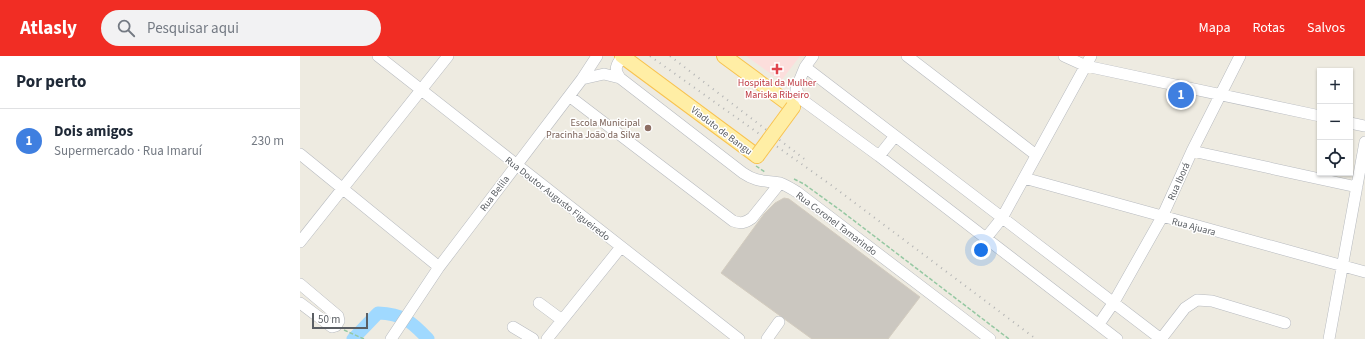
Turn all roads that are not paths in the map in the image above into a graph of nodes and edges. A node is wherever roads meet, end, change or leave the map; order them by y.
1 (378, 56) edge
2 (448, 56) edge
3 (597, 56) edge
4 (724, 56) edge
5 (813, 56) edge
6 (908, 56) edge
7 (1064, 56) edge
8 (1092, 56) edge
9 (1240, 56) edge
10 (625, 58) edge
11 (1086, 66) junction
12 (805, 67) junction
13 (582, 78) junction
14 (620, 78) junction
15 (421, 90) junction
16 (1221, 95) junction
17 (569, 96) junction
18 (1317, 115) edge
19 (1353, 124) edge
20 (1365, 126) edge
21 (895, 136) junction
22 (1365, 142) edge
23 (1192, 151) junction
24 (300, 154) edge
25 (1036, 155) junction
26 (879, 156) junction
27 (516, 164) junction
28 (1024, 178) junction
29 (780, 183) junction
30 (1357, 187) junction
31 (343, 188) junction
32 (1162, 217) junction
33 (1002, 218) junction
34 (986, 238) junction
35 (300, 242) edge
36 (621, 247) junction
37 (1341, 265) junction
38 (439, 267) junction
39 (1365, 272) edge
40 (300, 284) edge
41 (1114, 302) junction
42 (300, 303) edge
43 (539, 303) dead end
44 (562, 320) junction
45 (779, 322) dead end
46 (1285, 322) dead end
47 (1099, 324) junction
48 (513, 327) dead end
49 (393, 337) edge
50 (533, 339) edge
51 (547, 339) edge
52 (739, 339) edge
53 (767, 339) edge
54 (990, 339) edge
55 (1117, 339) edge
56 (1161, 339) edge
57 (1329, 339) edge

1 - 15 street, Rua Doutor Augusto Figueiredo
2 - 15 street
3 - 13 street, Rua Belila
4 - 10 main road, Viaduto de Bangu, bridge
5 - 12 street
6 - 25 street
7 - 11 street
8 - 11 street
9 - 16 street, Rua Iborá
10 - 14 street
11 - 16 street
11 - 25 street
12 - 21 street
12 - 26 street
13 - 14 street, Rua Coronel Tamarindo
13 - 17 street, Rua Belila
14 - 29 street, Rua Coronel Tamarindo
15 - 27 street, Rua Doutor Augusto Figueiredo
15 - 31 street
16 - 18 street
16 - 23 street, Rua Iborá
17 - 27 street, Rua Belila
17 - 29 street
19 - 20 street
21 - 26 street
21 - 33 street
22 - 30 street
23 - 30 street
23 - 32 street, Rua Iborá
24 - 31 street
25 - 28 street
26 - 34 street
27 - 36 street, Rua Doutor Augusto Figueiredo
27 - 38 street, Rua Belila
28 - 32 street, Rua Ajuara
28 - 33 street
29 - 54 street, Rua Coronel Tamarindo
30 - 37 street
31 - 35 street
31 - 38 street
32 - 37 street, Rua Ajuara
32 - 41 street, Rua Iborá
33 - 34 street
33 - 41 street
34 - 47 street
36 - 44 street
36 - 52 street, Rua Doutor Augusto Figueiredo
37 - 39 street, Rua Ajuara
37 - 57 street
38 - 49 street, Rua Belila
40 - 42 street
41 - 47 street, Rua Iborá
41 - 56 street
43 - 44 street
44 - 51 street
45 - 53 street
46 - 56 street
47 - 55 street
48 - 50 street

